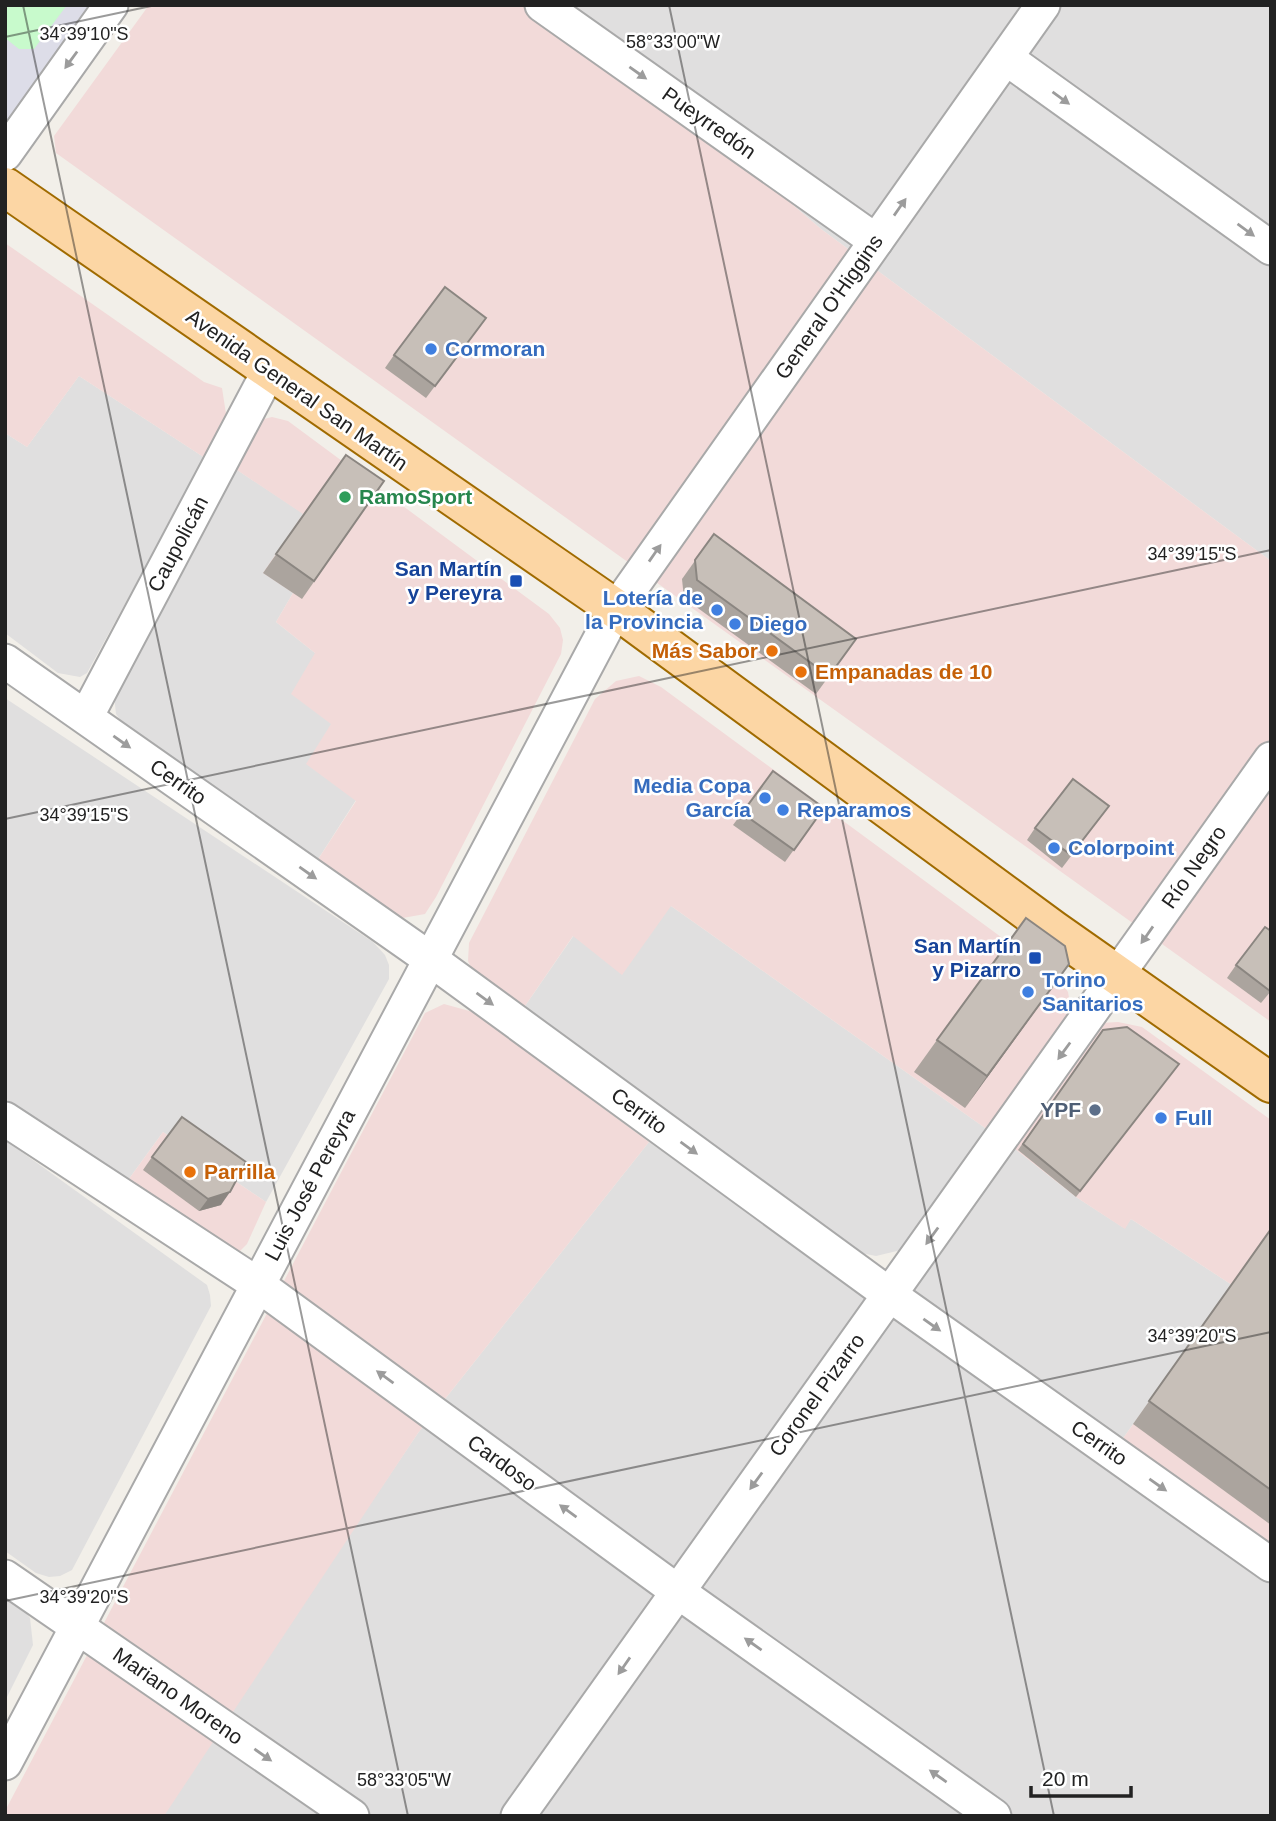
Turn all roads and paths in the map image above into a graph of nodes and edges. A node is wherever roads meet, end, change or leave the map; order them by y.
1 (111, 5) edge
2 (542, 5) edge
3 (1043, 5) edge
4 (1006, 58) junction
5 (5, 154) edge
6 (5, 187) edge
7 (876, 241) junction
8 (1271, 248) edge
9 (269, 371) junction
10 (616, 608) junction
11 (5, 661) edge
12 (86, 717) junction
13 (1271, 759) edge
14 (430, 959) junction
15 (1118, 976) junction
16 (1271, 1083) edge
17 (5, 1119) edge
18 (257, 1284) junction
19 (890, 1295) junction
20 (1271, 1565) edge
21 (5, 1577) edge
22 (677, 1591) junction
23 (76, 1626) junction
24 (5, 1763) edge
25 (352, 1816) edge
26 (518, 1816) edge
27 (994, 1816) edge

1 -> 5 street
2 -> 7 street, Pueyrredón
3 - 4 street, General O'Higgins
7 -> 4 street, General O'Higgins
4 -> 8 street
6 - 9 main road, Avenida General San Martín
10 -> 7 street, General O'Higgins
9 - 10 main road, Avenida General San Martín
9 - 12 street, Caupolicán
10 - 14 street, Luis José Pereyra
10 - 15 main road, Avenida General San Martín
11 - 12 street, Cerrito
12 -> 14 street, Cerrito
13 -> 15 street, Río Negro
14 - 18 street, Luis José Pereyra
14 -> 19 street, Cerrito
15 - 16 main road, Avenida General San Martín
15 -> 19 street, Coronel Pizarro
17 - 18 street, Cardoso
22 -> 18 street, Cardoso
18 - 23 street, Luis José Pereyra
19 -> 20 street, Cerrito
19 -> 22 street, Coronel Pizarro
21 - 23 street, Mariano Moreno
22 -> 26 street, Coronel Pizarro
27 -> 22 street, Cardoso
23 - 24 street, Luis José Pereyra
23 -> 25 street, Mariano Moreno

